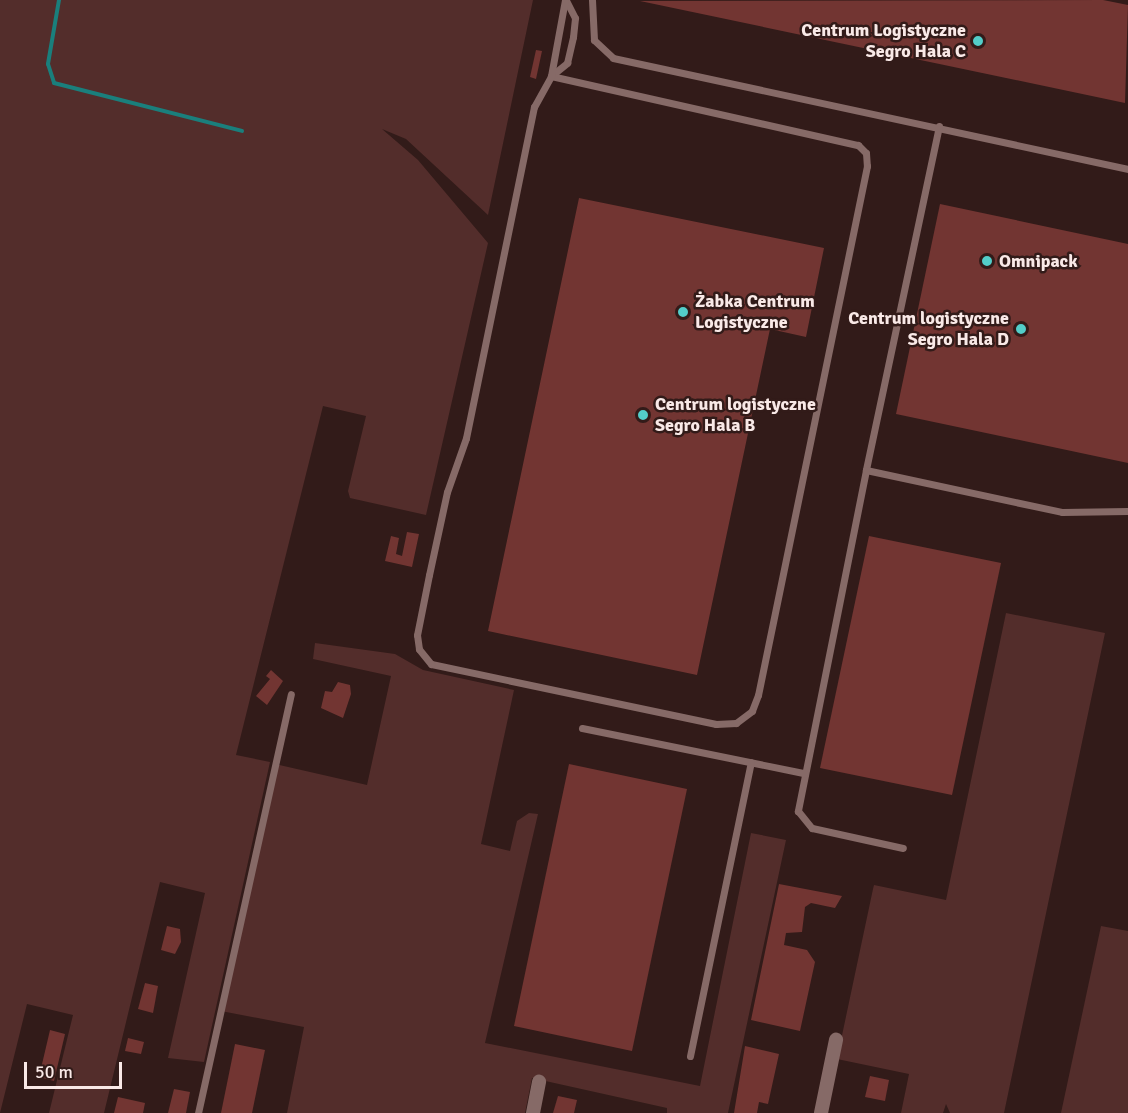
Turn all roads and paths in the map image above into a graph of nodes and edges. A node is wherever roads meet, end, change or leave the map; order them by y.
1 (566, 0) edge
2 (592, 0) edge
3 (551, 75) junction
4 (939, 126) junction
5 (1128, 168) edge
6 (866, 470) junction
7 (1128, 510) edge
8 (291, 694) dead end
9 (582, 728) dead end
10 (751, 762) junction
11 (804, 773) junction
12 (903, 848) dead end
13 (836, 1040) dead end
14 (690, 1056) dead end
15 (539, 1082) dead end
16 (198, 1113) edge
17 (533, 1113) edge
18 (821, 1113) edge

1 - 3 lane
1 - 3 lane
2 - 4 lane
3 - 3 lane
4 - 5 lane
4 - 6 lane
6 - 7 lane
6 - 11 lane
8 - 16 lane
9 - 10 lane
10 - 11 lane
10 - 14 lane
11 - 12 lane
13 - 18 street
15 - 17 street

